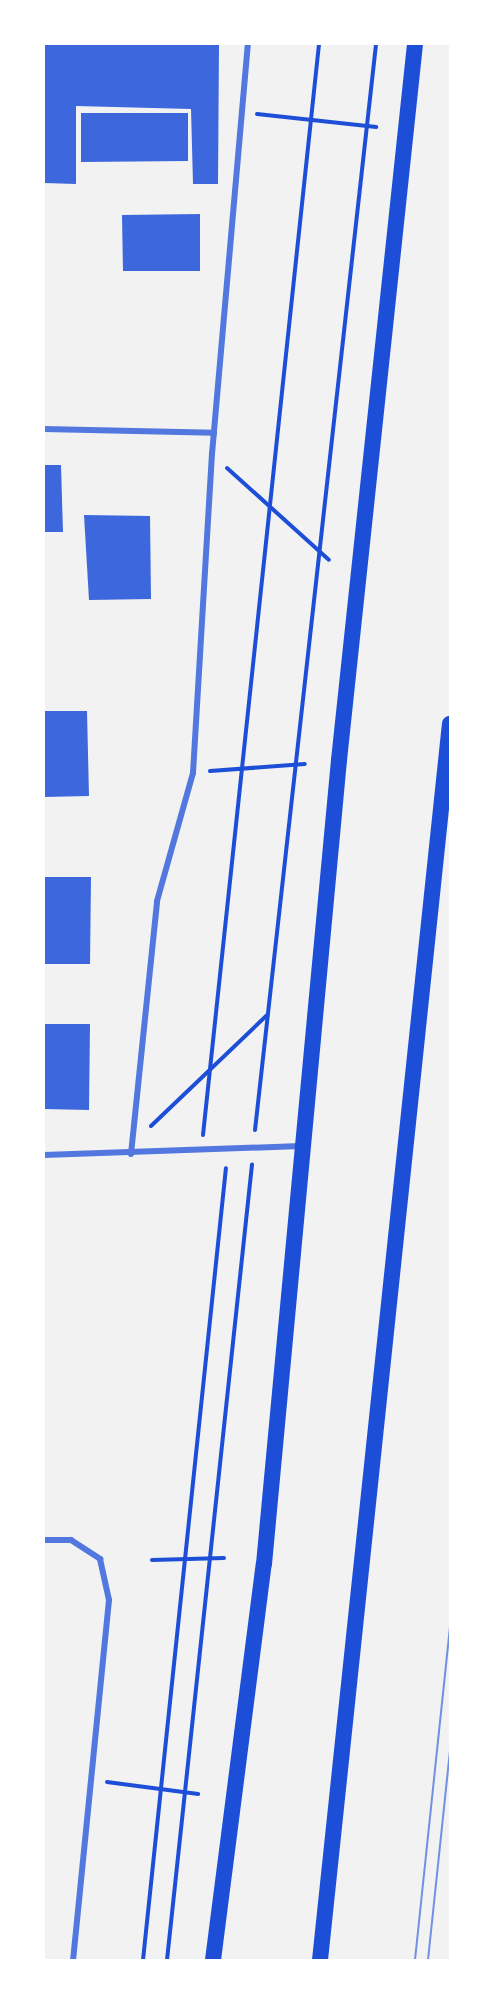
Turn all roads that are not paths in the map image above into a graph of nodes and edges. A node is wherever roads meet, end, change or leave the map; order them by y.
1 (248, 44) edge
2 (415, 44) edge
3 (44, 429) edge
4 (214, 433) junction
5 (450, 724) edge
6 (305, 1145) junction
7 (131, 1154) junction
8 (44, 1155) edge
9 (44, 1540) edge
10 (73, 1960) edge
11 (213, 1960) edge
12 (320, 1960) edge

1 - 4 street
2 - 6 highway
3 - 4 street
4 - 7 street
5 - 12 highway
6 - 7 street
6 - 11 highway
7 - 8 street
9 - 10 street

